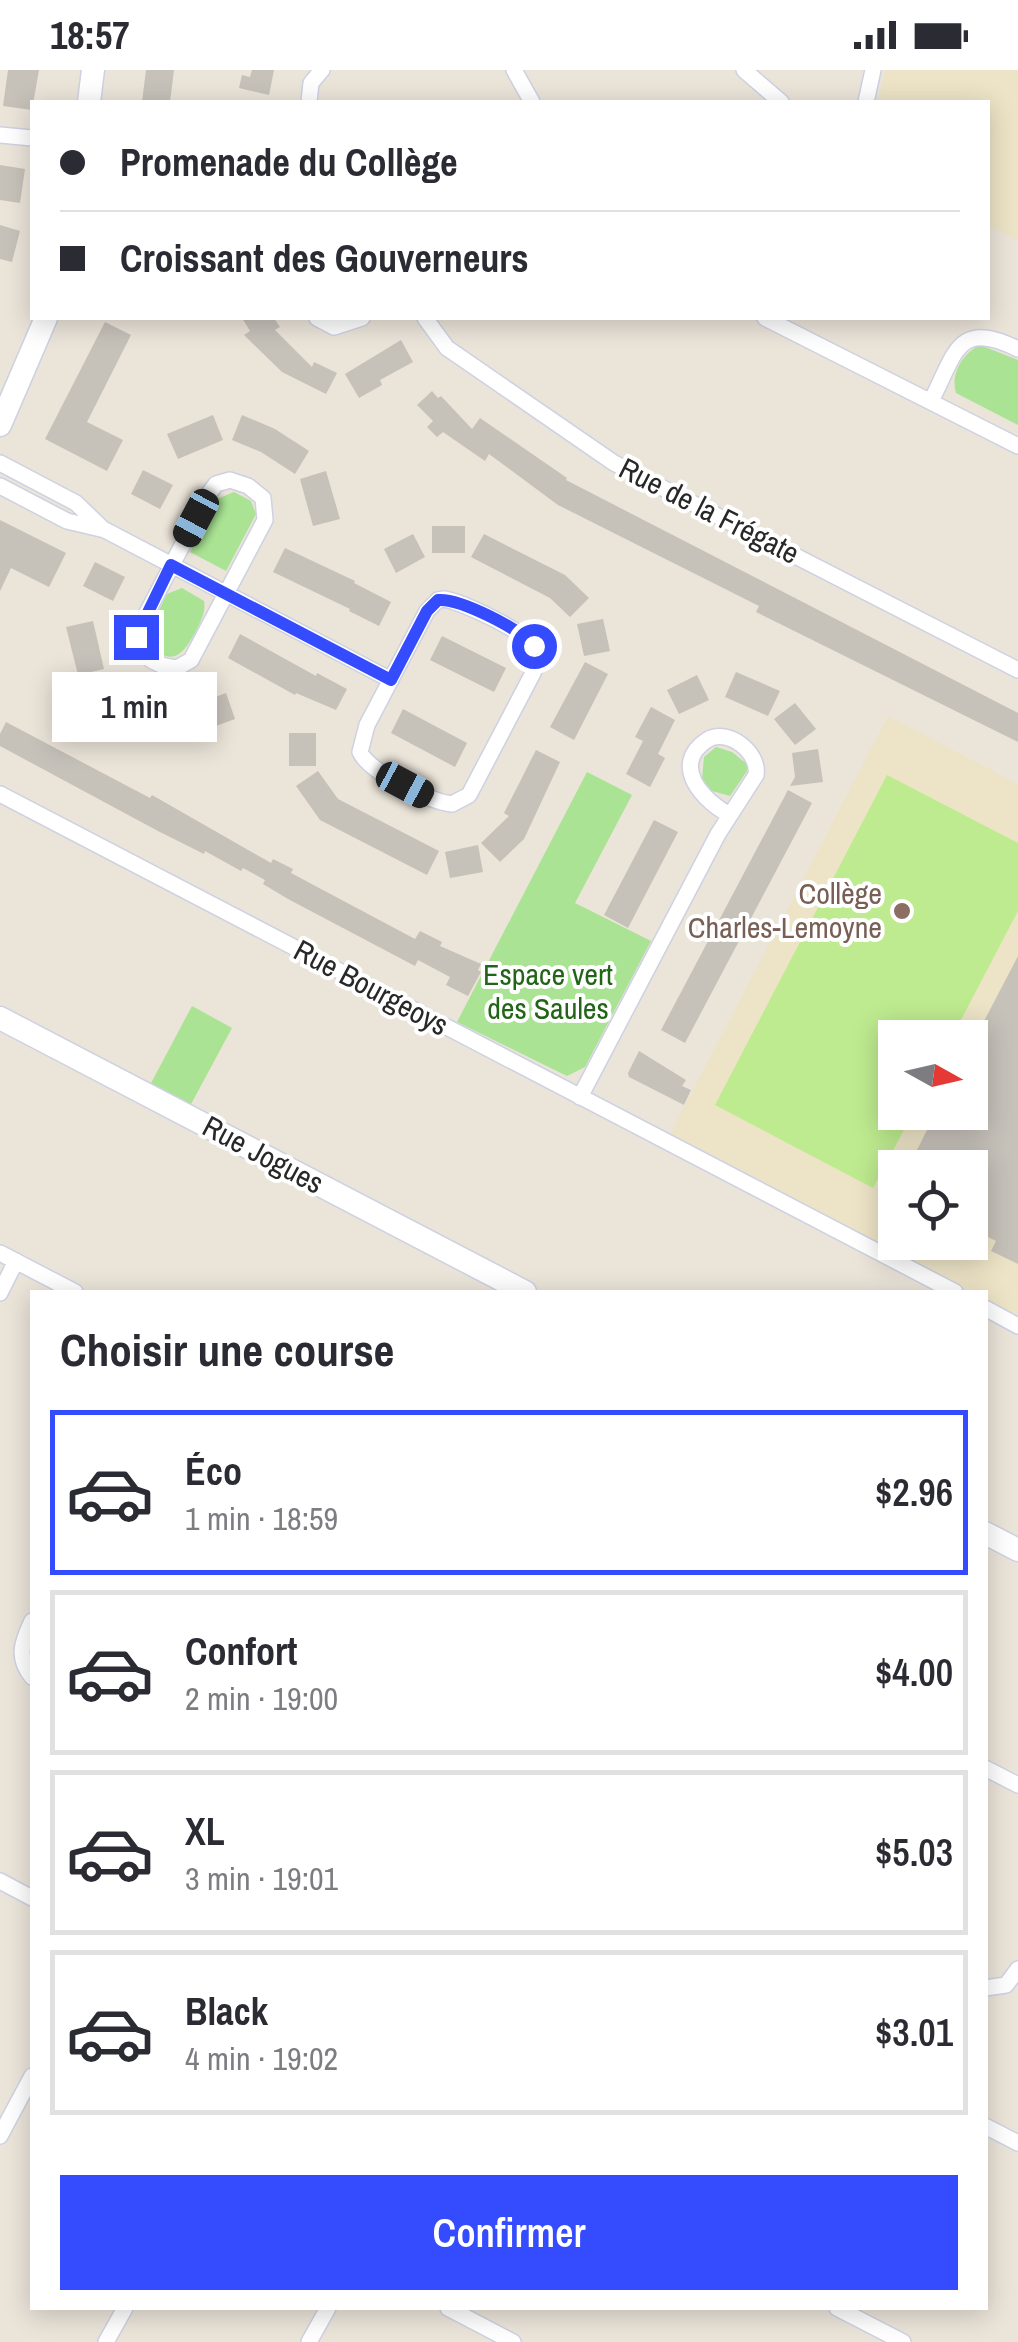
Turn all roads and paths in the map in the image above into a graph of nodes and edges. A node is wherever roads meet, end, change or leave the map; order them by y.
1 (93, 70) edge
2 (322, 70) edge
3 (514, 70) edge
4 (744, 70) edge
5 (873, 70) edge
6 (89, 100) edge
7 (309, 100) edge
8 (531, 100) edge
9 (779, 100) edge
10 (866, 100) edge
11 (0, 134) edge
12 (30, 138) edge
13 (45, 320) edge
14 (321, 320) edge
15 (356, 320) edge
16 (427, 320) edge
17 (773, 320) edge
18 (1018, 350) edge
19 (931, 401) junction
20 (0, 425) edge
21 (1018, 446) edge
22 (0, 464) edge
23 (0, 486) edge
24 (105, 530) junction
25 (171, 565) junction
26 (226, 594) junction
27 (1018, 670) edge
28 (391, 680) junction
29 (0, 794) edge
30 (730, 815) junction
31 (0, 1018) edge
32 (580, 1097) junction
33 (0, 1253) edge
34 (16, 1261) junction
35 (71, 1290) edge
36 (521, 1290) edge
37 (951, 1290) edge
38 (0, 1293) edge
39 (988, 1310) edge
40 (1018, 1326) edge
41 (988, 1535) edge
42 (1018, 1550) edge
43 (30, 1626) edge
44 (30, 1672) edge
45 (988, 1770) edge
46 (1018, 1785) edge
47 (0, 1881) edge
48 (30, 1897) edge
49 (1018, 1969) edge
50 (988, 1988) edge
51 (30, 2080) edge
52 (988, 2128) edge
53 (0, 2136) edge
54 (1018, 2143) edge
55 (124, 2310) edge
56 (327, 2310) edge
57 (452, 2310) edge
58 (842, 2310) edge
59 (106, 2342) edge
60 (309, 2342) edge
61 (513, 2342) edge
62 (903, 2342) edge

1 - 6 street
2 - 7 street
3 - 8 street
4 - 9 street
5 - 10 street
11 - 12 street
13 - 20 street
14 - 15 street
16 - 27 street, Rue de la Frégate
17 - 19 street
18 - 19 street
19 - 21 street
22 - 24 street
23 - 24 street
24 - 25 street
25 - 26 street
25 - 26 street
25 - 26 street
26 - 28 street
28 - 28 street
29 - 32 street, Rue Bourgeoys
30 - 30 street
30 - 32 street
31 - 36 street, Rue Jogues
32 - 37 street, Rue Bourgeoys
33 - 34 street
34 - 35 street
34 - 38 street
39 - 40 street
41 - 42 street
43 - 44 street
45 - 46 street
47 - 48 street
49 - 50 street
51 - 53 street
52 - 54 street
55 - 59 street
56 - 60 street
57 - 61 street
58 - 62 street

